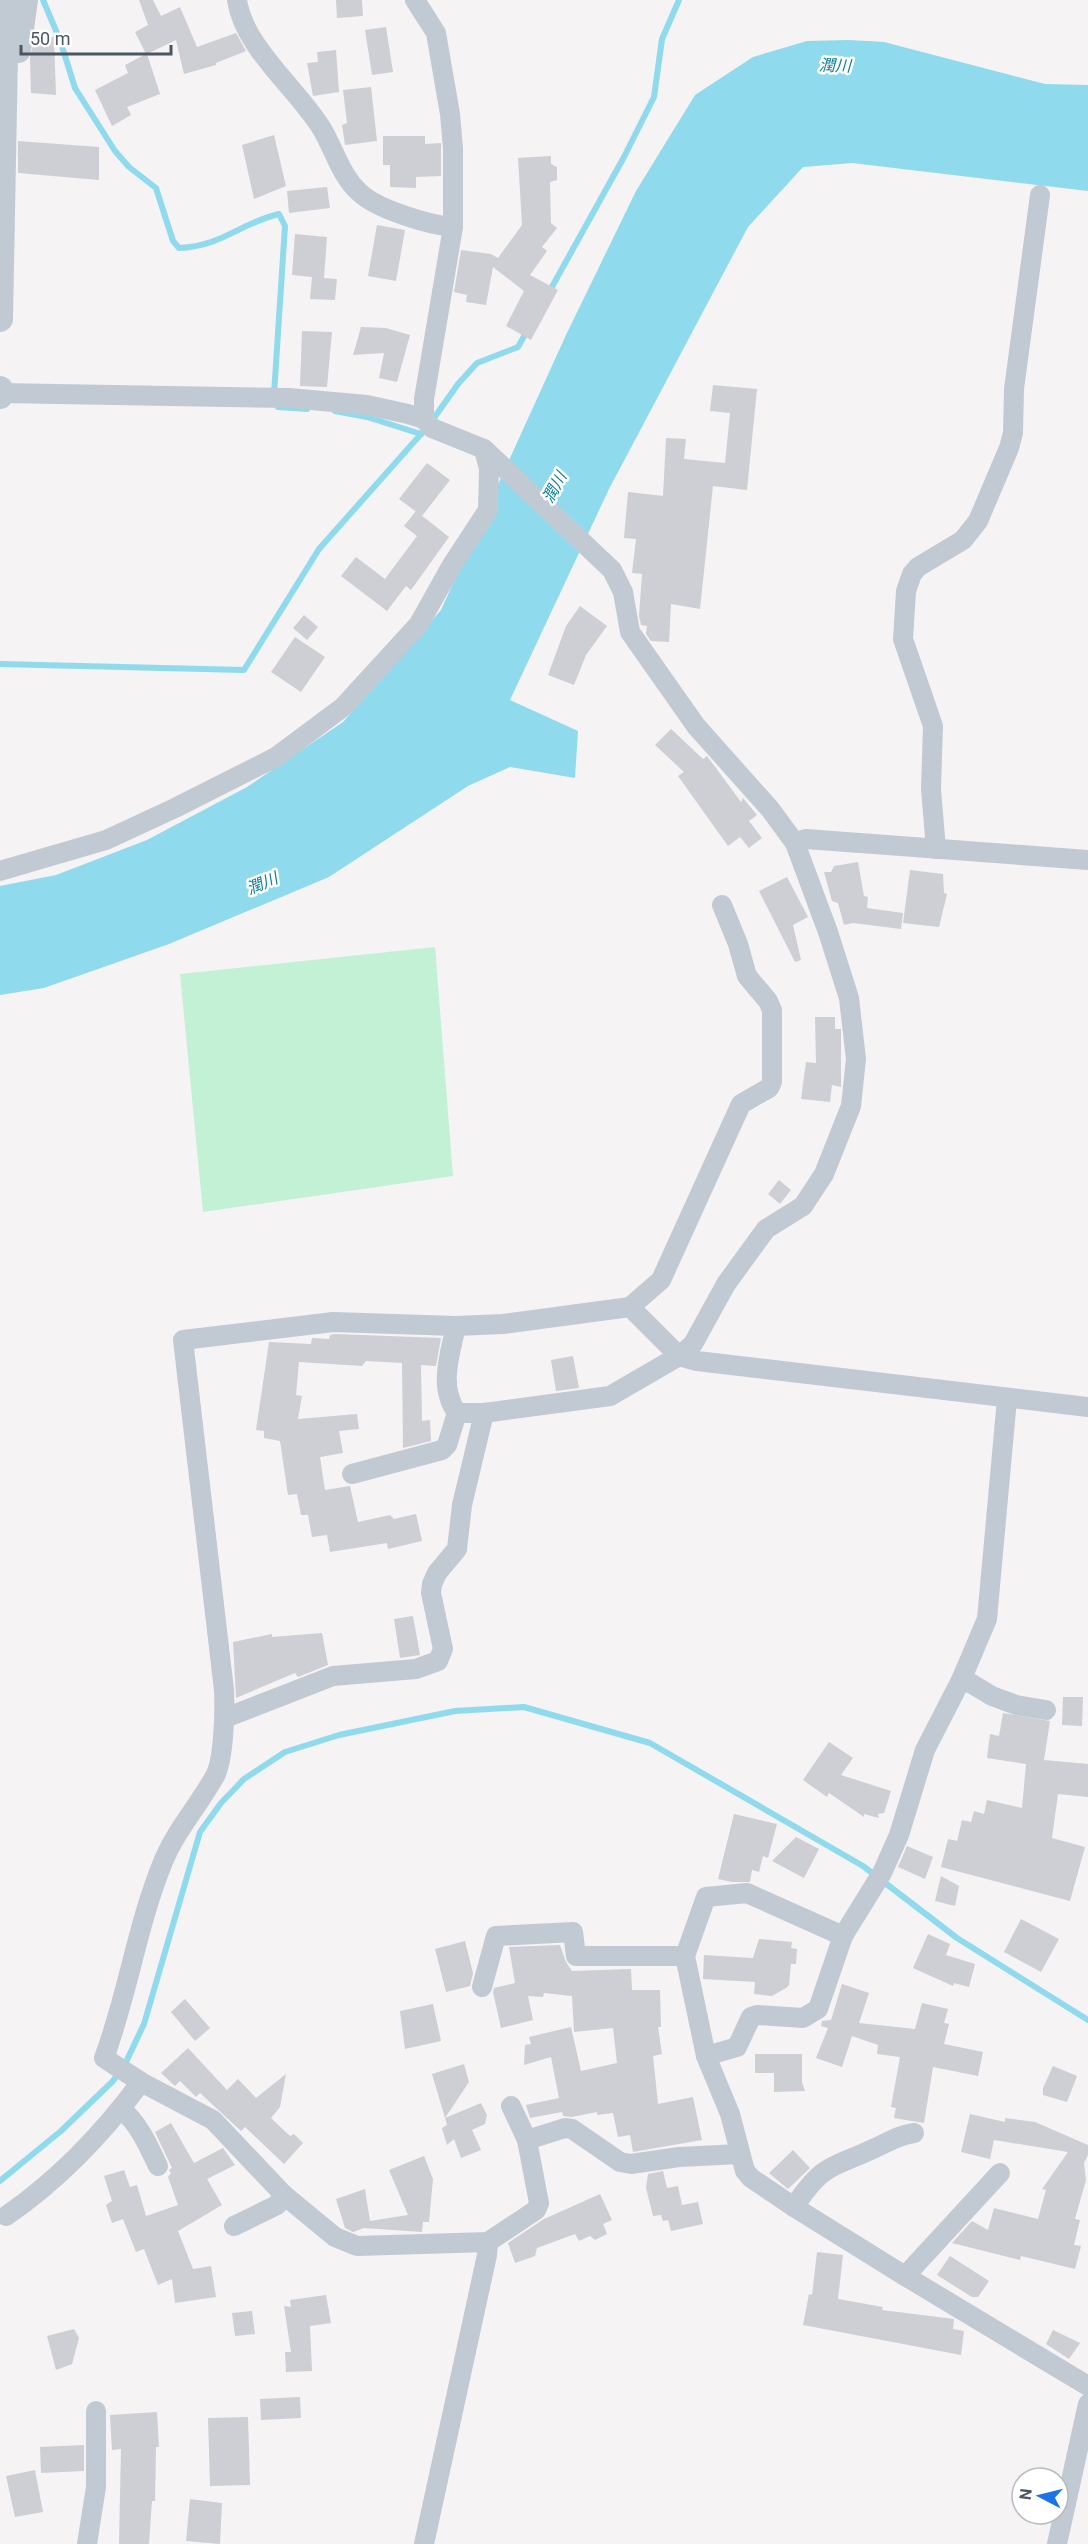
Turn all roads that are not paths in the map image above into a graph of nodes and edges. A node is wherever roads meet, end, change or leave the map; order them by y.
1 (237, 0) edge
2 (415, 0) edge
3 (10, 3) edge
4 (1040, 195) dead end
5 (453, 227) junction
6 (0, 319) edge
7 (0, 393) edge
8 (424, 419) junction
9 (484, 449) junction
10 (795, 843) junction
11 (936, 849) junction
12 (1088, 860) edge
13 (0, 865) edge
14 (0, 871) edge
15 (722, 905) dead end
16 (630, 1307) junction
17 (456, 1326) junction
18 (679, 1356) junction
19 (1007, 1399) junction
20 (1088, 1407) edge
21 (457, 1413) junction
22 (484, 1413) junction
23 (352, 1474) dead end
24 (962, 1678) junction
25 (1046, 1710) dead end
26 (225, 1718) junction
27 (843, 1936) junction
28 (685, 1956) junction
29 (482, 1987) dead end
30 (706, 2056) junction
31 (136, 2079) junction
32 (511, 2106) dead end
33 (121, 2109) junction
34 (914, 2133) dead end
35 (527, 2140) junction
36 (740, 2154) junction
37 (158, 2166) dead end
38 (1000, 2173) dead end
39 (284, 2195) junction
40 (794, 2207) junction
41 (6, 2216) dead end
42 (234, 2226) dead end
43 (488, 2242) junction
44 (905, 2276) junction
45 (1088, 2386) edge
46 (1088, 2404) edge
47 (96, 2411) dead end
48 (87, 2544) edge
49 (424, 2544) edge
50 (1057, 2544) edge

1 - 5 street
2 - 5 street
3 - 6 street
4 - 11 street
5 - 8 street
7 - 8 street
8 - 9 street
9 - 10 street
9 - 14 street
10 - 11 street
10 - 18 street
11 - 12 street
13 - 14 street
15 - 16 street
16 - 17 street
16 - 18 street
17 - 21 street
17 - 26 street
18 - 19 street
18 - 22 street
19 - 20 street
19 - 24 street
21 - 22 street
21 - 23 street
22 - 26 street
24 - 25 street
24 - 27 street
26 - 31 street
27 - 28 street
27 - 30 street
28 - 29 street
28 - 30 street
30 - 36 street
31 - 33 street
31 - 39 street
32 - 35 street
33 - 37 street
33 - 41 street
34 - 40 street
35 - 36 street
35 - 43 street
36 - 40 street
38 - 44 street
39 - 42 street
39 - 43 street
40 - 44 street
43 - 49 street
44 - 45 street
46 - 50 street
47 - 48 street

